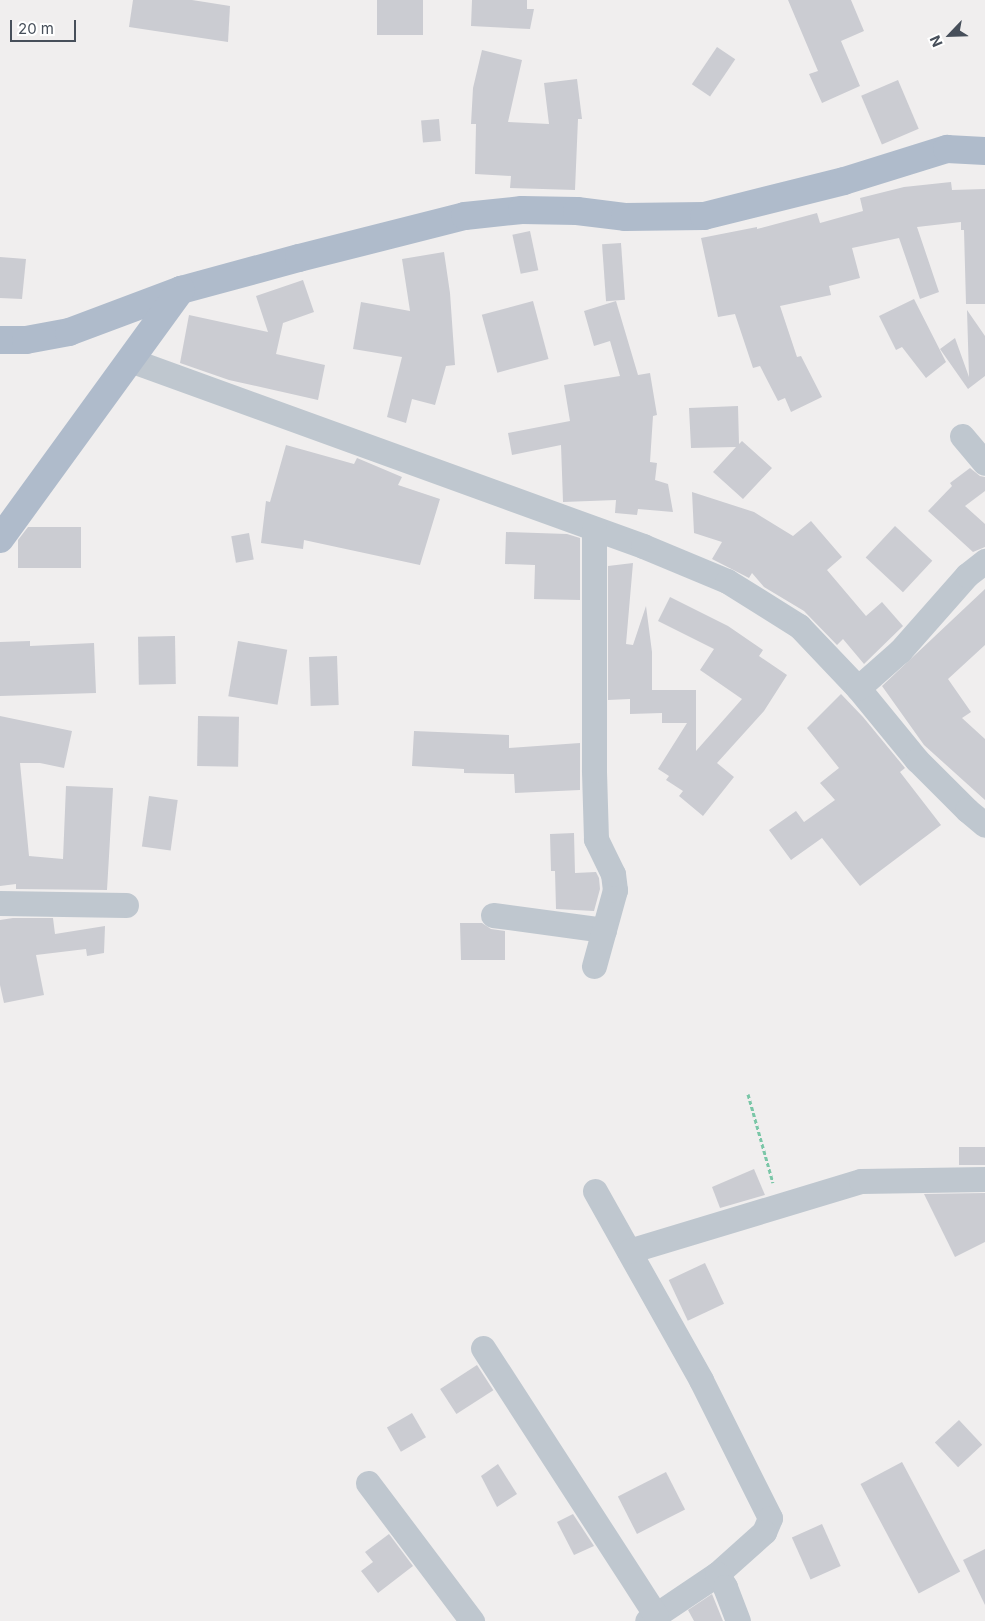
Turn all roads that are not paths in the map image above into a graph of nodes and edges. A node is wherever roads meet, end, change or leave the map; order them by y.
1 (985, 151) edge
2 (181, 290) junction
3 (0, 340) edge
4 (130, 360) junction
5 (962, 436) dead end
6 (985, 463) edge
7 (594, 529) junction
8 (0, 539) edge
9 (985, 561) edge
10 (858, 688) junction
11 (985, 825) edge
12 (0, 903) edge
13 (126, 904) dead end
14 (493, 915) dead end
15 (604, 930) junction
16 (594, 966) dead end
17 (985, 1179) edge
18 (595, 1192) dead end
19 (628, 1251) junction
20 (483, 1348) dead end
21 (368, 1483) dead end
22 (717, 1574) junction
23 (651, 1618) edge
24 (472, 1621) edge
25 (738, 1621) edge

1 - 2 main road
2 - 3 main road
2 - 4 main road
4 - 7 street
4 - 8 main road
5 - 6 street
7 - 10 street
7 - 15 street
9 - 10 street
10 - 11 street
12 - 13 street
14 - 15 street
15 - 16 street
17 - 19 street
18 - 19 street
19 - 22 street
20 - 23 street
21 - 24 street
22 - 23 street
22 - 25 street

